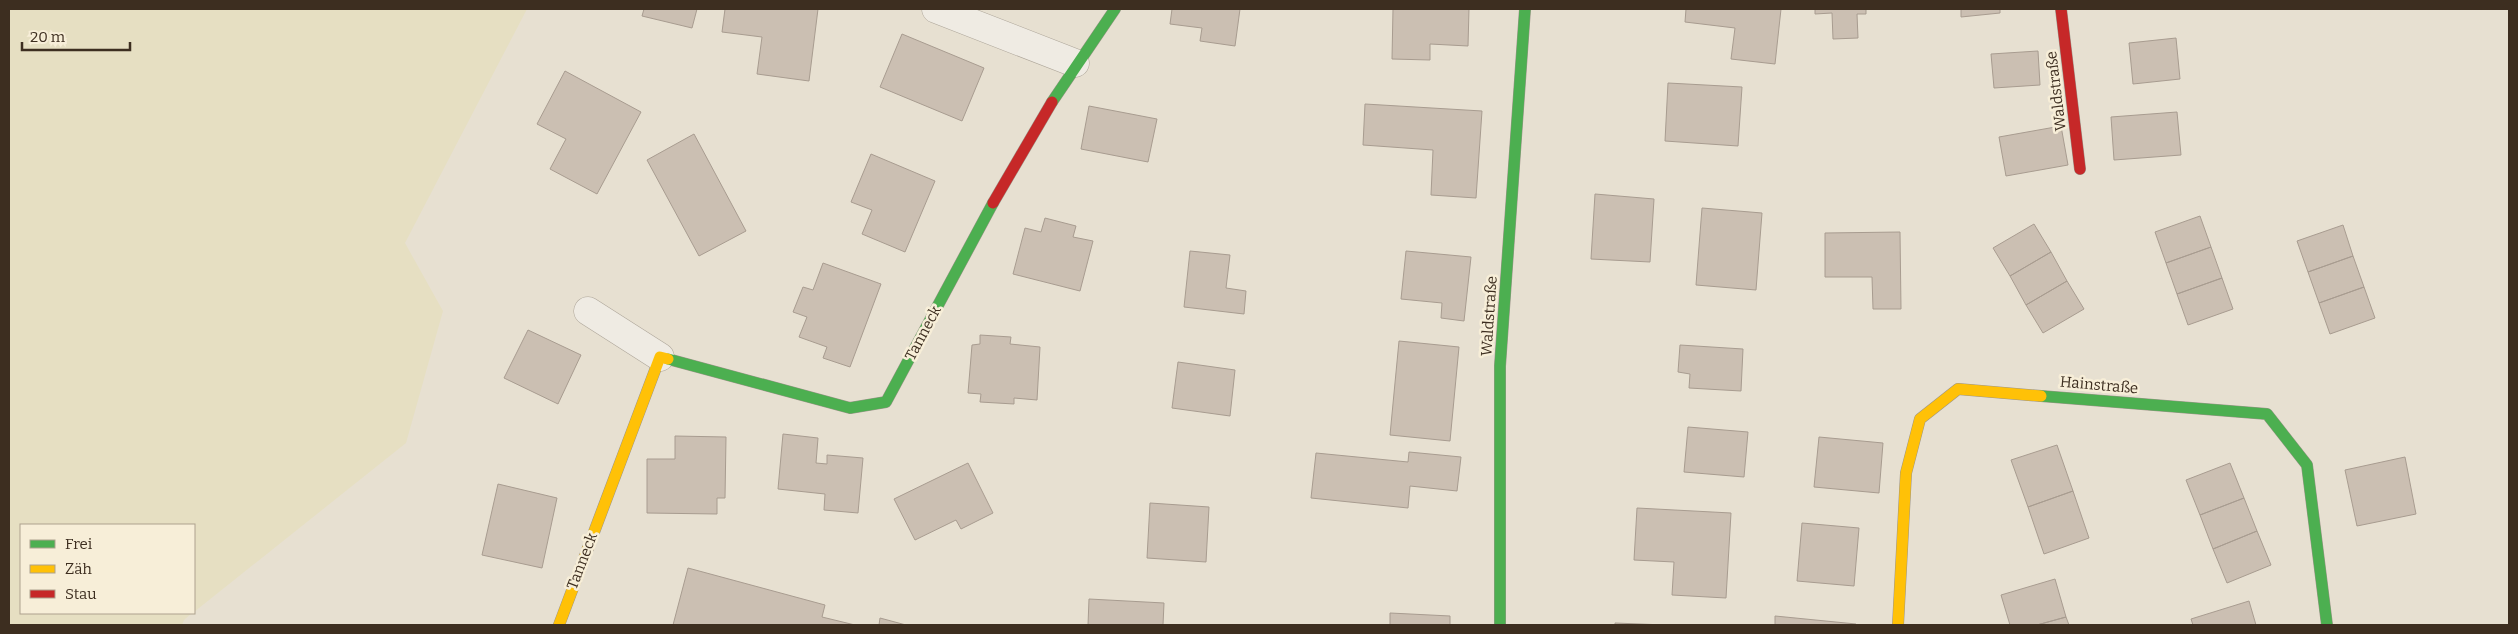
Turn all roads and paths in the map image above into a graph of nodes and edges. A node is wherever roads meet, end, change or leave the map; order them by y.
1 (936, 9) edge
2 (1115, 9) edge
3 (1525, 9) edge
4 (2061, 9) edge
5 (1075, 63) junction
6 (2080, 169) dead end
7 (588, 311) dead end
8 (660, 357) junction
9 (559, 625) edge
10 (1500, 625) edge
11 (1898, 625) edge
12 (2327, 625) edge

1 - 5 street
2 - 5 street, Tanneck
3 - 10 street, Waldstraße
4 - 6 street, Waldstraße
5 - 8 street, Tanneck
7 - 8 street, Tanneck
8 - 9 street, Tanneck
11 - 12 street, Hainstraße

